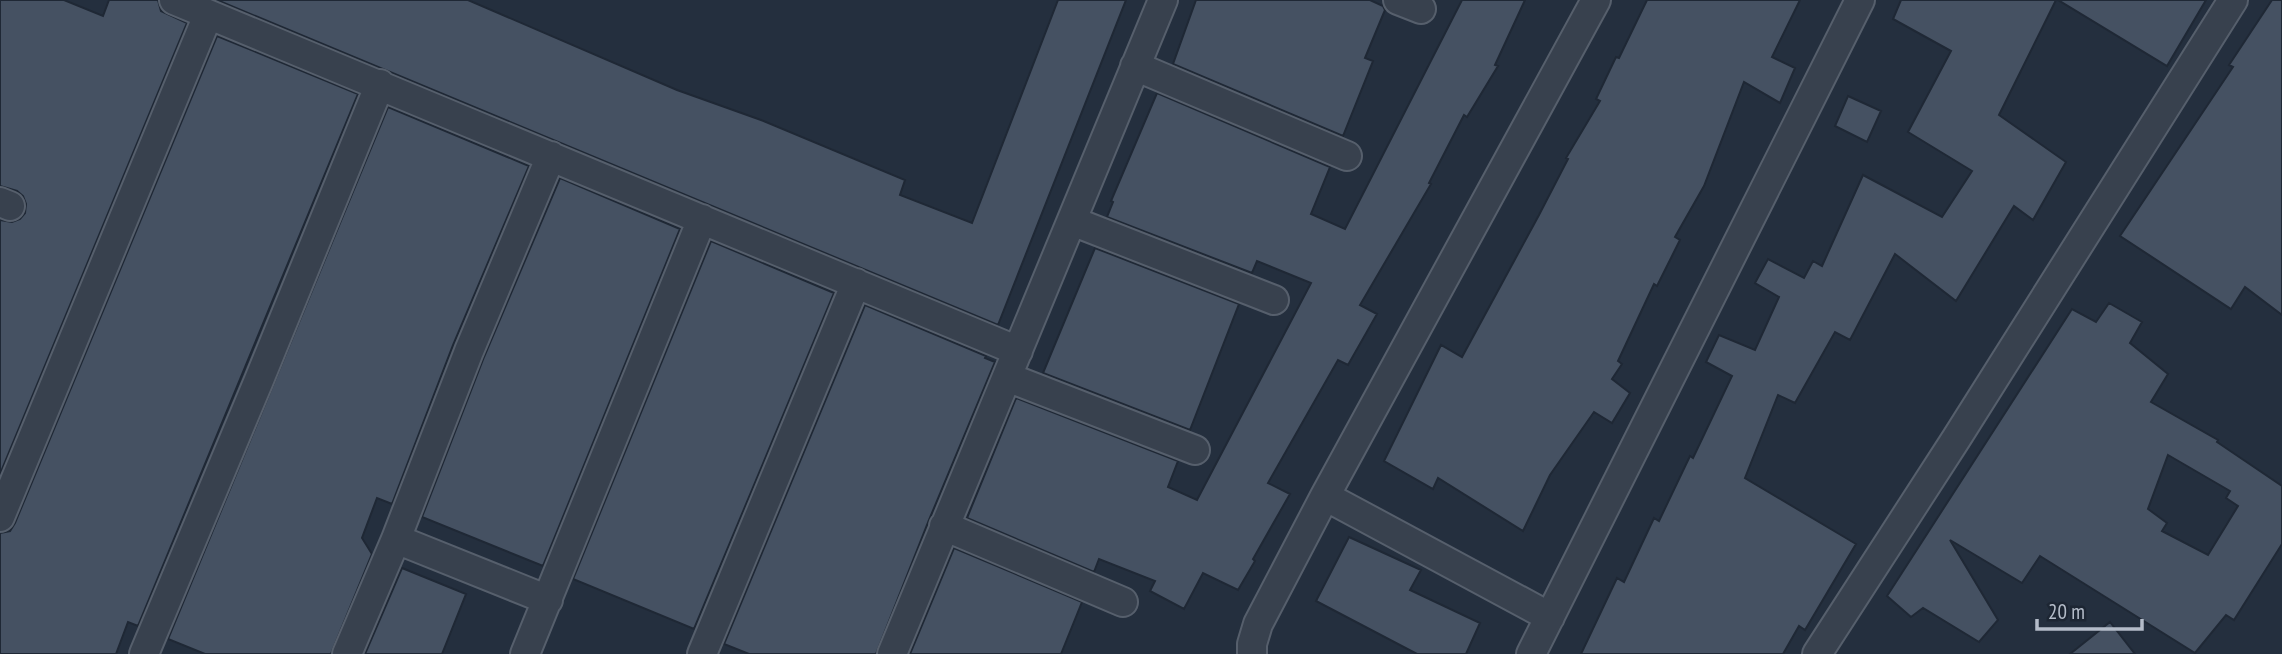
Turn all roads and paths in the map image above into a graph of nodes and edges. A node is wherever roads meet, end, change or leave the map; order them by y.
1 (174, 0) edge
2 (1163, 0) edge
3 (1596, 0) edge
4 (1860, 0) edge
5 (2233, 0) edge
6 (208, 15) junction
7 (1135, 66) junction
8 (380, 84) junction
9 (551, 156) junction
10 (1347, 156) dead end
11 (702, 219) junction
12 (1072, 221) junction
13 (856, 283) junction
14 (1274, 300) dead end
15 (1018, 351) junction
16 (1007, 377) junction
17 (1195, 450) dead end
18 (1325, 496) junction
19 (0, 517) edge
20 (944, 526) junction
21 (396, 539) junction
22 (548, 600) junction
23 (1123, 602) dead end
24 (1550, 617) junction
25 (144, 654) edge
26 (347, 654) edge
27 (525, 654) edge
28 (702, 654) edge
29 (892, 654) edge
30 (1252, 654) edge
31 (1531, 654) edge
32 (1816, 654) edge

1 - 6 street
2 - 7 street
3 - 18 street
4 - 24 street
5 - 32 street
6 - 8 street
6 - 19 street
7 - 10 street
7 - 12 street
8 - 9 street
8 - 25 street
9 - 11 street
9 - 21 street
11 - 13 street
11 - 22 street
12 - 14 street
12 - 15 street
13 - 15 street
13 - 28 street
15 - 16 street
16 - 17 street
16 - 20 street
18 - 24 street
18 - 30 street
20 - 23 street
20 - 29 street
21 - 22 street
21 - 26 street
22 - 27 street
24 - 31 street

